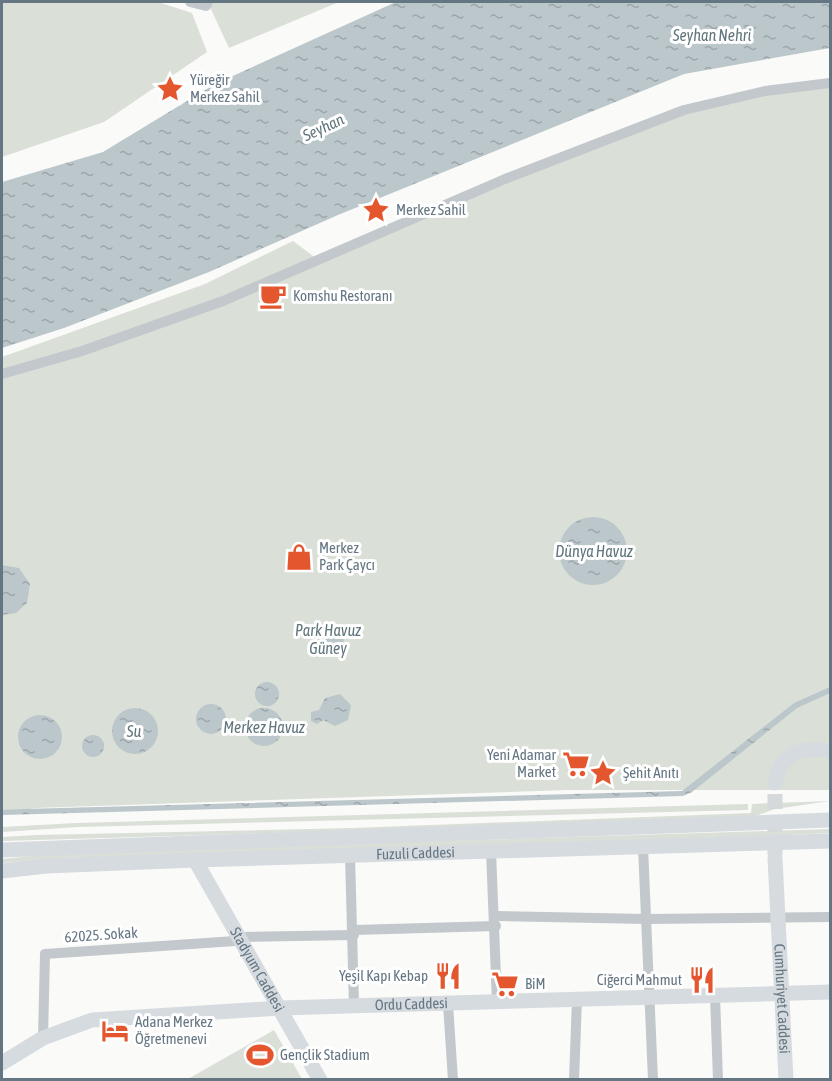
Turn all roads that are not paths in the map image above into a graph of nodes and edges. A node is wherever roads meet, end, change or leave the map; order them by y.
1 (190, 2) edge
2 (208, 2) edge
3 (831, 83) edge
4 (2, 374) edge
5 (831, 751) edge
6 (776, 783) tunnel mouth
7 (831, 808) edge
8 (831, 820) edge
9 (787, 821) junction
10 (831, 841) edge
11 (788, 843) junction
12 (643, 847) junction
13 (2, 850) edge
14 (491, 851) junction
15 (350, 855) junction
16 (775, 858) tunnel mouth
17 (195, 860) junction
18 (2, 871) edge
19 (779, 915) junction
20 (831, 917) edge
21 (646, 919) junction
22 (495, 921) junction
23 (354, 932) junction
24 (240, 937) junction
25 (831, 992) edge
26 (784, 993) junction
27 (715, 996) junction
28 (651, 997) junction
29 (578, 999) junction
30 (497, 1003) junction
31 (448, 1004) junction
32 (354, 1006) junction
33 (280, 1008) junction
34 (43, 1038) junction
35 (2, 1063) edge
36 (320, 1080) edge
37 (453, 1080) edge
38 (574, 1080) edge
39 (653, 1080) edge
40 (718, 1080) edge
41 (786, 1080) edge

1 - 2 street
3 - 4 street
5 - 6 main road
7 - 9 main road
8 - 9 main road, Fuzuli Caddesi
9 - 13 main road, Fuzuli Caddesi
10 - 11 main road, Fuzuli Caddesi
11 - 12 main road, Fuzuli Caddesi
11 - 19 main road
12 - 14 main road, Fuzuli Caddesi
12 - 21 street
14 - 15 main road, Fuzuli Caddesi
14 - 22 street
15 - 17 main road, Fuzuli Caddesi
15 - 23 street
16 - 19 main road
17 - 18 main road, Fuzuli Caddesi
17 - 24 main road, Stadyum Caddesi
19 - 20 street
19 - 21 street
19 - 26 main road, Cumhuriyet Caddesi
21 - 22 street
21 - 28 street
22 - 23 street
22 - 30 street
23 - 24 street
23 - 32 street
24 - 33 main road, Stadyum Caddesi
24 - 34 street, 62025. Sokak
25 - 26 main road, Ordu Caddesi
26 - 27 main road, Ordu Caddesi
26 - 41 main road, Cumhuriyet Caddesi
27 - 28 main road, Ordu Caddesi
27 - 40 street
28 - 29 main road, Ordu Caddesi
28 - 39 street
29 - 30 main road, Ordu Caddesi
29 - 38 street
30 - 31 main road, Ordu Caddesi
31 - 32 main road, Ordu Caddesi
31 - 37 street
32 - 33 main road, Ordu Caddesi
33 - 34 main road, Ordu Caddesi
33 - 36 main road, Stadyum Caddesi
34 - 35 main road, Ordu Caddesi

